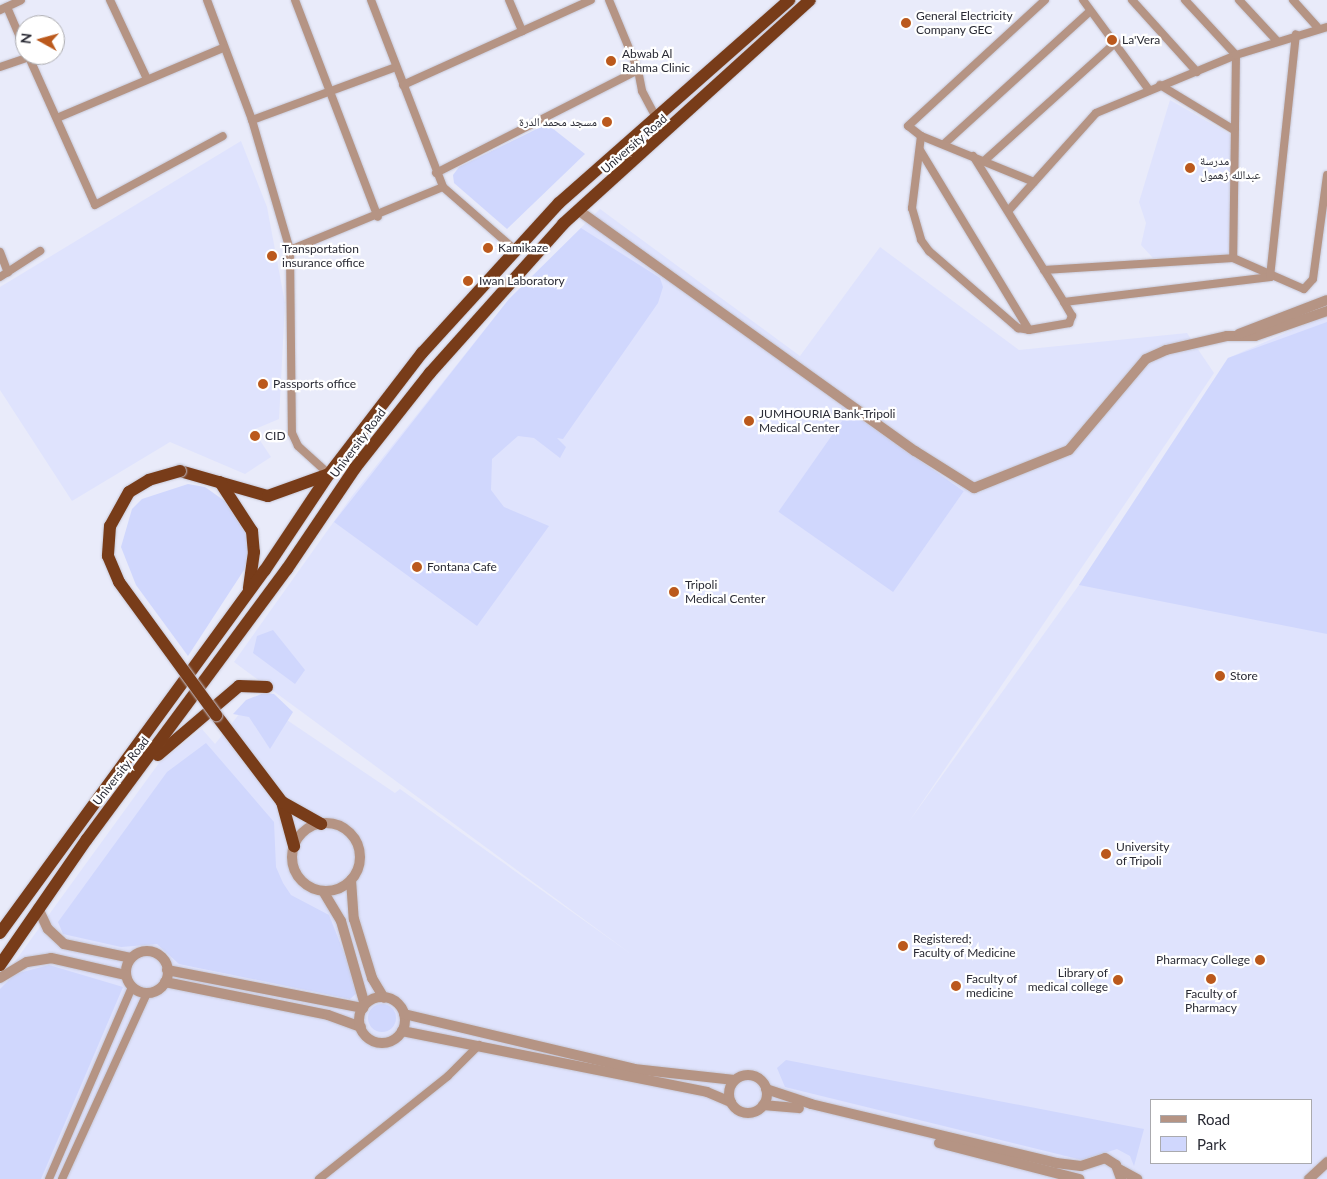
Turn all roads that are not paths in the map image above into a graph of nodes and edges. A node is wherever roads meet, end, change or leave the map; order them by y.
1 (22, 0) edge
2 (110, 0) edge
3 (207, 0) edge
4 (295, 0) edge
5 (371, 0) edge
6 (509, 0) edge
7 (591, 0) edge
8 (609, 0) edge
9 (788, 0) edge
10 (810, 0) edge
11 (1045, 0) edge
12 (1082, 0) edge
13 (1132, 0) edge
14 (1184, 0) edge
15 (1239, 0) edge
16 (1293, 0) edge
17 (3, 8) edge
18 (1090, 11) junction
19 (1317, 27) junction
20 (1327, 27) edge
21 (15, 30) edge
22 (522, 31) junction
23 (1296, 34) junction
24 (1277, 41) junction
25 (1116, 42) junction
26 (223, 48) junction
27 (1236, 55) junction
28 (15, 61) edge
29 (32, 65) edge
30 (0, 67) edge
31 (396, 67) junction
32 (638, 70) junction
33 (1197, 72) junction
34 (147, 79) junction
35 (403, 85) junction
36 (1160, 86) junction
37 (1149, 90) junction
38 (330, 91) junction
39 (656, 115) junction
40 (57, 118) junction
41 (252, 120) junction
42 (1234, 130) junction
43 (223, 136) dead end
44 (921, 136) junction
45 (944, 144) junction
46 (920, 150) junction
47 (973, 156) junction
48 (984, 160) junction
49 (436, 173) junction
50 (1327, 176) edge
51 (1034, 182) junction
52 (443, 186) junction
53 (578, 210) junction
54 (1008, 210) junction
55 (378, 217) junction
56 (514, 249) junction
57 (290, 250) junction
58 (40, 251) dead end
59 (0, 252) edge
60 (1234, 258) junction
61 (1044, 270) junction
62 (8, 273) junction
63 (0, 277) edge
64 (1270, 277) junction
65 (1327, 300) edge
66 (1064, 302) junction
67 (1327, 311) edge
68 (1029, 330) junction
69 (1239, 334) junction
70 (329, 474) junction
71 (218, 480) junction
72 (248, 593) junction
73 (267, 687) dead end
74 (146, 764) junction
75 (282, 802) junction
76 (321, 824) junction
77 (294, 846) junction
78 (351, 880) junction
79 (323, 891) junction
80 (38, 908) junction
81 (0, 933) edge
82 (131, 958) junction
83 (0, 965) edge
84 (167, 970) junction
85 (126, 975) junction
86 (0, 978) edge
87 (165, 982) junction
88 (132, 987) junction
89 (147, 993) junction
90 (384, 998) junction
91 (364, 1006) junction
92 (404, 1014) junction
93 (361, 1027) junction
94 (402, 1031) junction
95 (479, 1045) junction
96 (734, 1080) junction
97 (766, 1089) junction
98 (731, 1102) junction
99 (763, 1105) junction
100 (1327, 1162) edge
101 (1088, 1163) junction
102 (1120, 1174) edge
103 (1312, 1178) edge
104 (48, 1179) edge
105 (62, 1179) edge
106 (319, 1179) edge
107 (1080, 1179) edge
108 (1137, 1179) edge

1 - 17 street
2 - 34 street
3 - 26 street
4 - 38 street
5 - 31 street
6 - 22 street
7 - 22 street
8 - 32 street
9 - 39 highway, University Road
10 - 53 highway, University Road
11 - 44 street
12 - 18 street
13 - 33 street
14 - 27 street
15 - 24 street
16 - 19 street
17 - 21 street
18 - 25 street
18 - 45 street
19 - 20 street
19 - 23 street
22 - 35 street
23 - 24 street
23 - 64 street
24 - 27 street
25 - 37 street
25 - 48 street
26 - 34 street
26 - 41 street
27 - 33 street
27 - 42 street
28 - 30 street
29 - 40 street
31 - 35 street
31 - 38 street
32 - 39 street
32 - 49 street
33 - 36 street
34 - 40 street
35 - 49 street
36 - 37 street
36 - 42 street
37 - 51 street
38 - 41 street
38 - 55 street
39 - 56 highway, University Road
40 - 43 street
41 - 57 street
42 - 60 street
44 - 45 street
44 - 46 street
45 - 47 street
46 - 68 street
46 - 68 street
47 - 48 street
47 - 54 street
48 - 51 street
49 - 52 street
50 - 64 street
51 - 54 street
52 - 55 street
52 - 56 street
53 - 69 street
53 - 74 highway, University Road
54 - 61 street
55 - 57 street
56 - 70 highway, University Road
57 - 70 street
58 - 62 street
59 - 62 street
60 - 61 street
60 - 64 street
61 - 66 street
62 - 63 street
64 - 66 street
65 - 69 street
66 - 68 street
67 - 69 street
70 - 71 highway
70 - 72 highway, University Road
71 - 72 highway
71 - 75 highway, bridge
72 - 81 highway, University Road
73 - 74 highway
74 - 80 highway, University Road
75 - 76 highway
75 - 77 highway
76 - 77 street
76 - 78 street
77 - 79 street
78 - 79 street
78 - 90 street
79 - 91 street
80 - 82 street
80 - 83 highway, University Road
82 - 84 street
82 - 85 street
84 - 87 street
84 - 91 street
85 - 86 street
85 - 88 street
87 - 89 street
87 - 93 street
88 - 89 street
88 - 104 street
89 - 105 street
90 - 91 street
90 - 92 street
91 - 93 street
92 - 94 street
92 - 96 street
93 - 94 street
94 - 95 street
95 - 98 street
95 - 106 street
96 - 97 street
96 - 98 street
97 - 99 street
97 - 101 street
98 - 99 street
99 - 107 street
100 - 103 street
101 - 102 street
101 - 107 street
102 - 108 street

